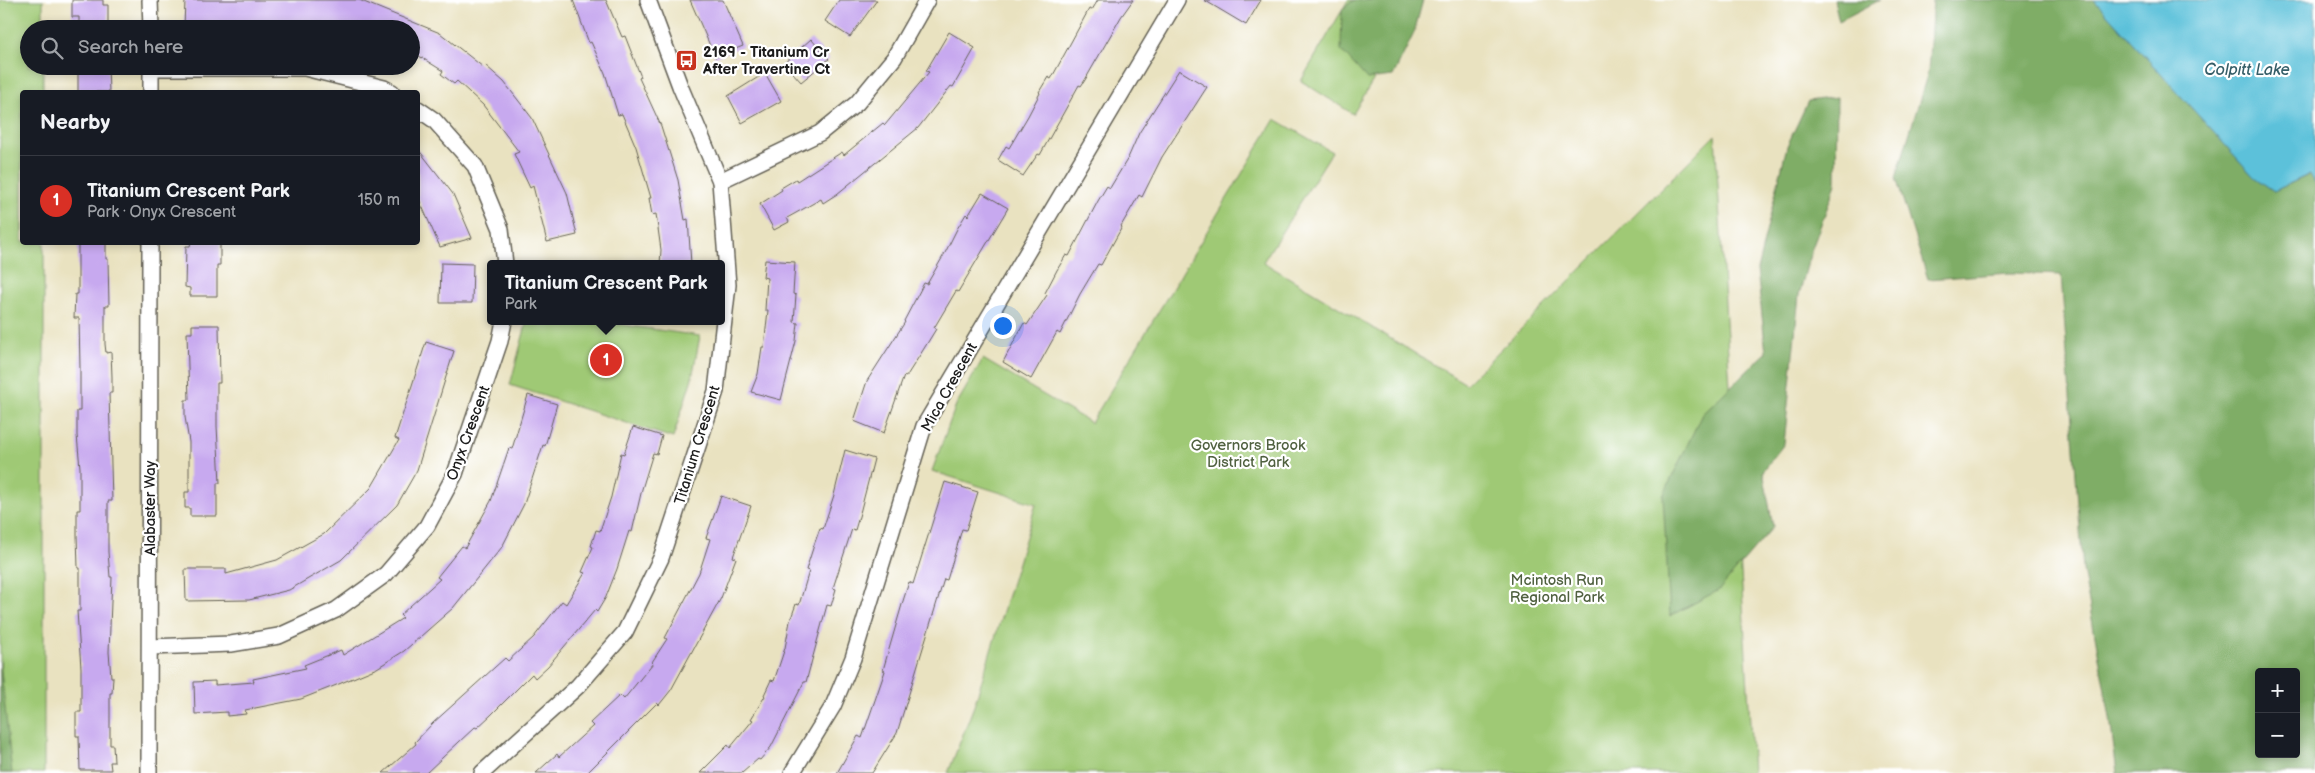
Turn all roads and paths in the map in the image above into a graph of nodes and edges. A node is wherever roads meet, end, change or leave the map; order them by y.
1 (150, 0) edge
2 (648, 0) edge
3 (927, 0) edge
4 (1177, 0) edge
5 (151, 20) edge
6 (151, 75) edge
7 (333, 75) edge
8 (151, 90) edge
9 (388, 90) edge
10 (420, 110) edge
11 (720, 181) junction
12 (150, 245) edge
13 (505, 260) edge
14 (725, 311) edge
15 (503, 325) edge
16 (723, 325) edge
17 (150, 647) junction
18 (149, 773) edge
19 (482, 773) edge
20 (792, 773) edge

1 - 5 street
2 - 11 street, Titanium Crescent
3 - 11 street
4 - 20 street, Mica Crescent
6 - 8 street
7 - 9 street
10 - 13 street
11 - 14 street, Titanium Crescent
12 - 17 street, Alabaster Way
15 - 17 street, Onyx Crescent
16 - 19 street, Titanium Crescent
17 - 18 street, Alabaster Way

